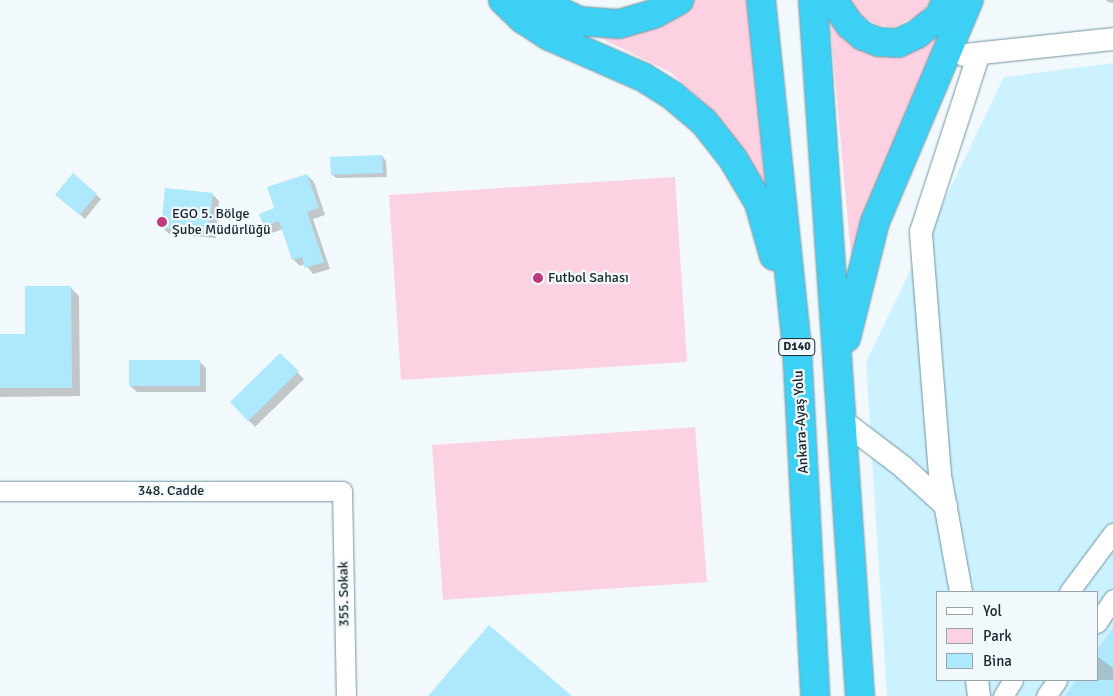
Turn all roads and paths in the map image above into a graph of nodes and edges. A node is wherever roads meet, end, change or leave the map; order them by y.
1 (503, 0) edge
2 (536, 0) edge
3 (679, 0) edge
4 (761, 0) edge
5 (813, 0) edge
6 (833, 0) edge
7 (947, 0) edge
8 (969, 0) edge
9 (1113, 39) edge
10 (979, 54) junction
11 (945, 57) junction
12 (797, 348) junction
13 (840, 362) junction
14 (844, 422) junction
15 (0, 491) edge
16 (342, 491) joint
17 (946, 506) junction
18 (1113, 533) edge
19 (961, 591) edge
20 (1070, 591) edge
21 (1113, 599) edge
22 (1098, 622) edge
23 (977, 681) edge
24 (1012, 681) edge
25 (1056, 681) edge
26 (346, 696) edge
27 (815, 696) edge
28 (860, 696) edge
29 (980, 696) edge
30 (1003, 696) edge
31 (1046, 696) edge

1 - 12 highway
2 - 3 highway
4 - 12 highway, Ankara-Ayaş Yolu / D140
5 - 13 highway
6 - 7 highway
8 - 11 highway
9 - 10 street
10 - 11 street
10 - 17 street
11 - 13 highway
12 - 27 highway, Ankara-Ayaş Yolu / D140
13 - 14 highway
14 - 17 street
14 - 28 highway
15 - 16 street, 348. Cadde
16 - 26 street, 355. Sokak
17 - 19 street
18 - 20 street
21 - 22 street
23 - 29 street
24 - 30 street
25 - 31 street

